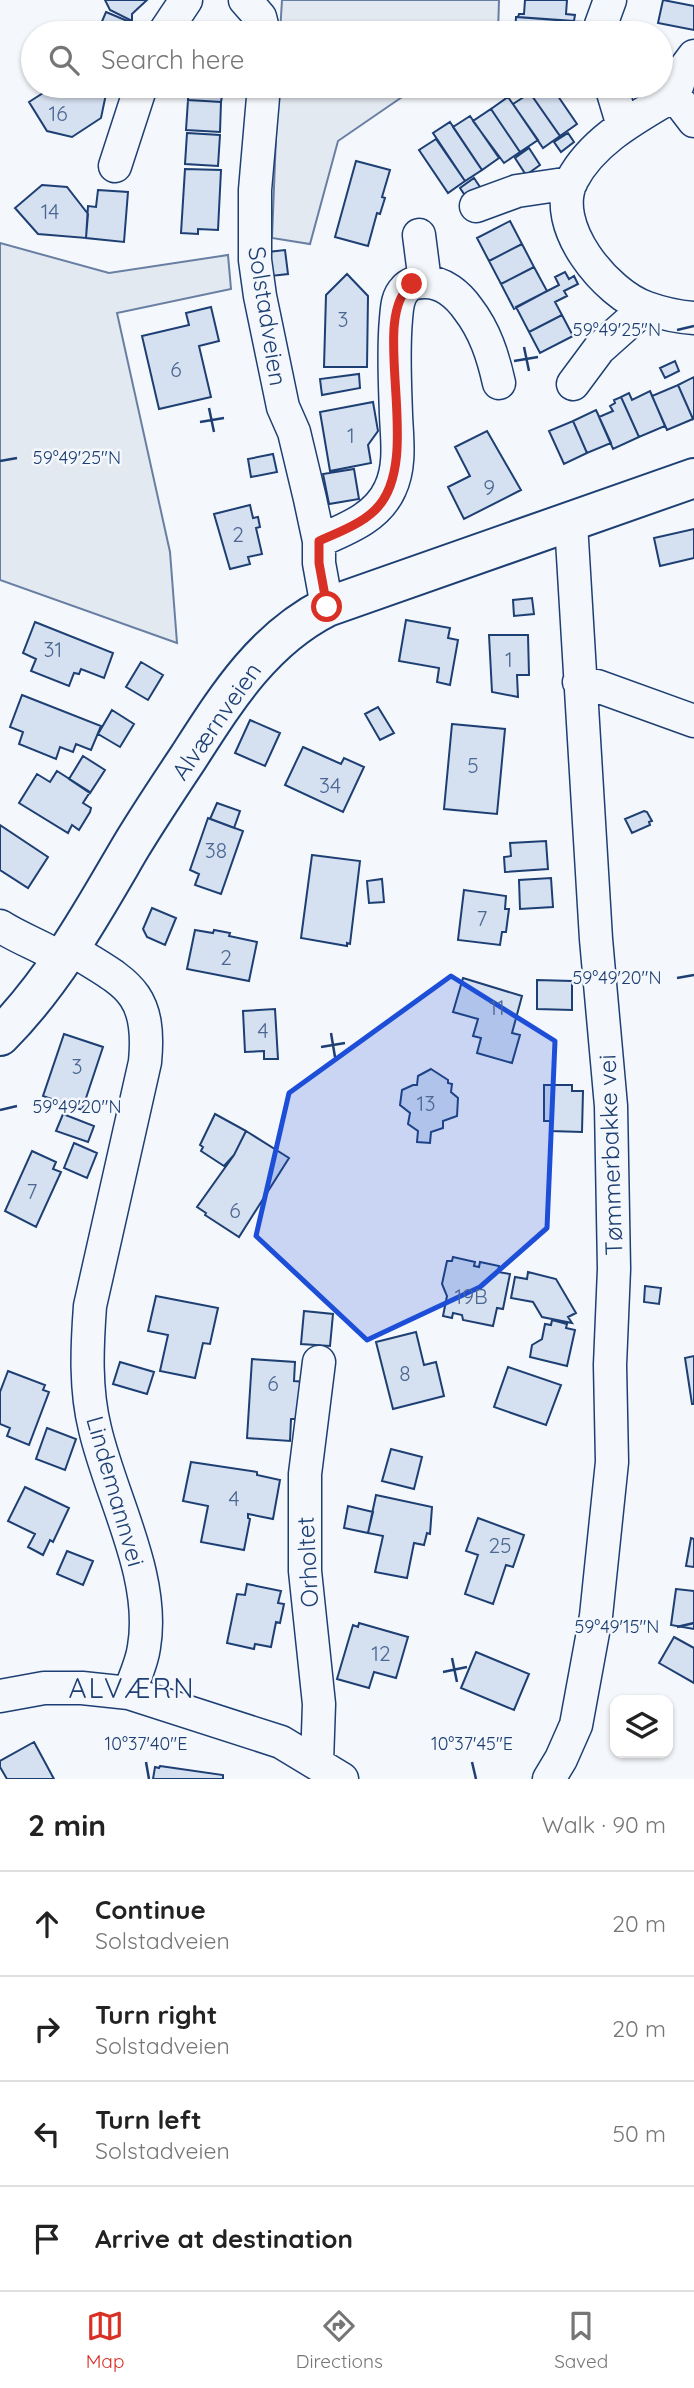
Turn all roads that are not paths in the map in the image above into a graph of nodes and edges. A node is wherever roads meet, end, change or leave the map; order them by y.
1 (186, 0) edge
2 (245, 0) edge
3 (610, 0) edge
4 (172, 21) edge
5 (261, 21) edge
6 (602, 21) edge
7 (694, 56) edge
8 (674, 94) joint
9 (138, 98) edge
10 (263, 98) edge
11 (614, 98) edge
12 (667, 98) edge
13 (694, 121) edge
14 (622, 125) junction
15 (115, 166) dead end
16 (571, 183) junction
17 (476, 206) dead end
18 (418, 235) dead end
19 (425, 282) junction
20 (645, 308) junction
21 (694, 318) edge
22 (499, 383) dead end
23 (573, 384) dead end
24 (694, 478) edge
25 (571, 523) junction
26 (319, 541) junction
27 (327, 607) junction
28 (579, 682) junction
29 (694, 721) edge
30 (0, 926) edge
31 (65, 954) junction
32 (0, 1036) edge
33 (319, 1362) dead end
34 (129, 1693) junction
35 (0, 1696) edge
36 (329, 1771) edge
37 (549, 1779) edge

1 - 4 street
2 - 5 street
3 - 6 street
7 - 8 street
8 - 13 street
9 - 15 street
10 - 26 street, Solstadveien
11 - 14 street
12 - 14 street
14 - 16 street
16 - 17 street
16 - 20 street
18 - 19 street
19 - 22 street
19 - 26 street
20 - 21 street
20 - 23 street
24 - 25 main road, Alværnveien
25 - 27 main road, Alværnveien
25 - 28 street, Tømmerbakke vei
26 - 27 street, Solstadveien
27 - 31 main road, Alværnveien
28 - 29 street
28 - 37 street, Tømmerbakke vei
30 - 31 street, Lindemannvei
31 - 32 main road, Alværnveien
31 - 34 street, Lindemannvei
33 - 36 street, Orholtet
34 - 35 street
34 - 36 street, Orholtet

